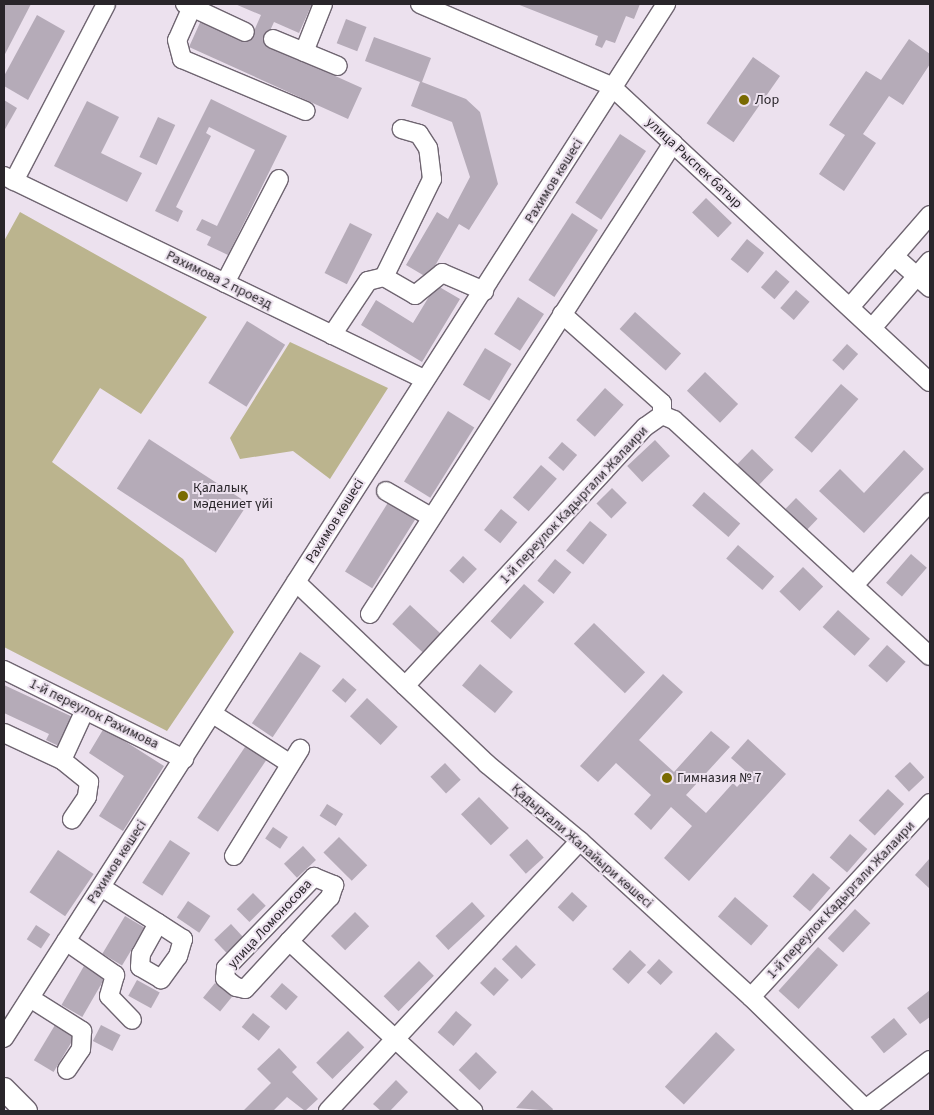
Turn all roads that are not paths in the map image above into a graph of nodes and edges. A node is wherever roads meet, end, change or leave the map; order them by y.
1 (106, 4) edge
2 (323, 4) edge
3 (420, 4) edge
4 (666, 4) edge
5 (189, 5) edge
6 (215, 10) edge
7 (245, 32) dead end
8 (273, 38) dead end
9 (304, 52) junction
10 (338, 66) dead end
11 (611, 86) junction
12 (306, 111) dead end
13 (402, 130) dead end
14 (673, 144) junction
15 (9, 179) edge
16 (279, 179) dead end
17 (930, 215) edge
18 (894, 256) junction
19 (930, 261) edge
20 (384, 277) junction
21 (924, 282) edge
22 (225, 284) junction
23 (484, 291) junction
24 (850, 307) junction
25 (562, 314) junction
26 (872, 328) junction
27 (332, 335) junction
28 (423, 379) junction
29 (930, 382) edge
30 (662, 415) junction
31 (386, 491) dead end
32 (930, 502) edge
33 (431, 517) junction
34 (296, 582) junction
35 (855, 584) junction
36 (370, 614) dead end
37 (930, 656) edge
38 (4, 670) edge
39 (405, 686) junction
40 (85, 710) junction
41 (213, 714) junction
42 (4, 732) edge
43 (300, 749) dead end
44 (184, 758) junction
45 (62, 760) junction
46 (289, 763) junction
47 (930, 803) edge
48 (72, 819) dead end
49 (580, 841) junction
50 (234, 856) dead end
51 (101, 887) junction
52 (158, 923) dead end
53 (66, 941) junction
54 (289, 941) junction
55 (751, 997) junction
56 (30, 998) junction
57 (132, 1020) dead end
58 (4, 1038) edge
59 (395, 1040) junction
60 (930, 1060) edge
61 (67, 1070) dead end
62 (4, 1089) edge
63 (26, 1111) edge
64 (328, 1111) edge
65 (473, 1111) edge
66 (865, 1111) edge

1 - 15 street
2 - 9 street
3 - 11 street, улица Рыспек батыр
4 - 11 street, Рахимов көшесі
5 - 6 street
5 - 12 street
6 - 7 street
8 - 9 street
9 - 10 street
11 - 14 street, улица Рыспек батыр
11 - 23 street, Рахимов көшесі
13 - 20 street
14 - 24 street, улица Рыспек батыр
14 - 25 street
15 - 22 street, Рахимова 2 проезд
16 - 22 street
17 - 18 street
18 - 21 street
18 - 24 street
19 - 21 street
20 - 23 street
20 - 27 street
21 - 26 street
22 - 27 street, Рахимова 2 проезд
23 - 28 street, Рахимов көшесі
24 - 26 street, улица Рыспек батыр
25 - 30 street
25 - 33 street
26 - 29 street, улица Рыспек батыр
27 - 28 street, Рахимова 2 проезд
28 - 34 street, Рахимов көшесі
30 - 35 street
30 - 39 street, 1-й переулок Кадыргали Жалаири
31 - 33 street
32 - 35 street
33 - 36 street
34 - 39 street, Қадырғали Жалайыри көшесі
34 - 41 street, Рахимов көшесі
35 - 37 street
38 - 40 street, 1-й переулок Рахимова
39 - 49 street, Қадырғали Жалайыри көшесі
40 - 44 street, 1-й переулок Рахимова
40 - 45 street
41 - 44 street, Рахимов көшесі
41 - 46 street
42 - 45 street
43 - 46 street
44 - 51 street, Рахимов көшесі
45 - 48 street
46 - 50 street
47 - 55 street, 1-й переулок Кадыргали Жалаири
49 - 55 street, Қадырғали Жалайыри көшесі
49 - 59 street
51 - 52 street
51 - 53 street, Рахимов көшесі
53 - 56 street, Рахимов көшесі
53 - 57 street
54 - 54 street, улица Ломоносова
54 - 59 street, улица Ломоносова
55 - 66 street, Қадырғали Жалайыри көшесі
56 - 58 street, Рахимов көшесі
56 - 61 street
59 - 64 street
59 - 65 street, улица Ломоносова
60 - 66 street
62 - 63 main road

